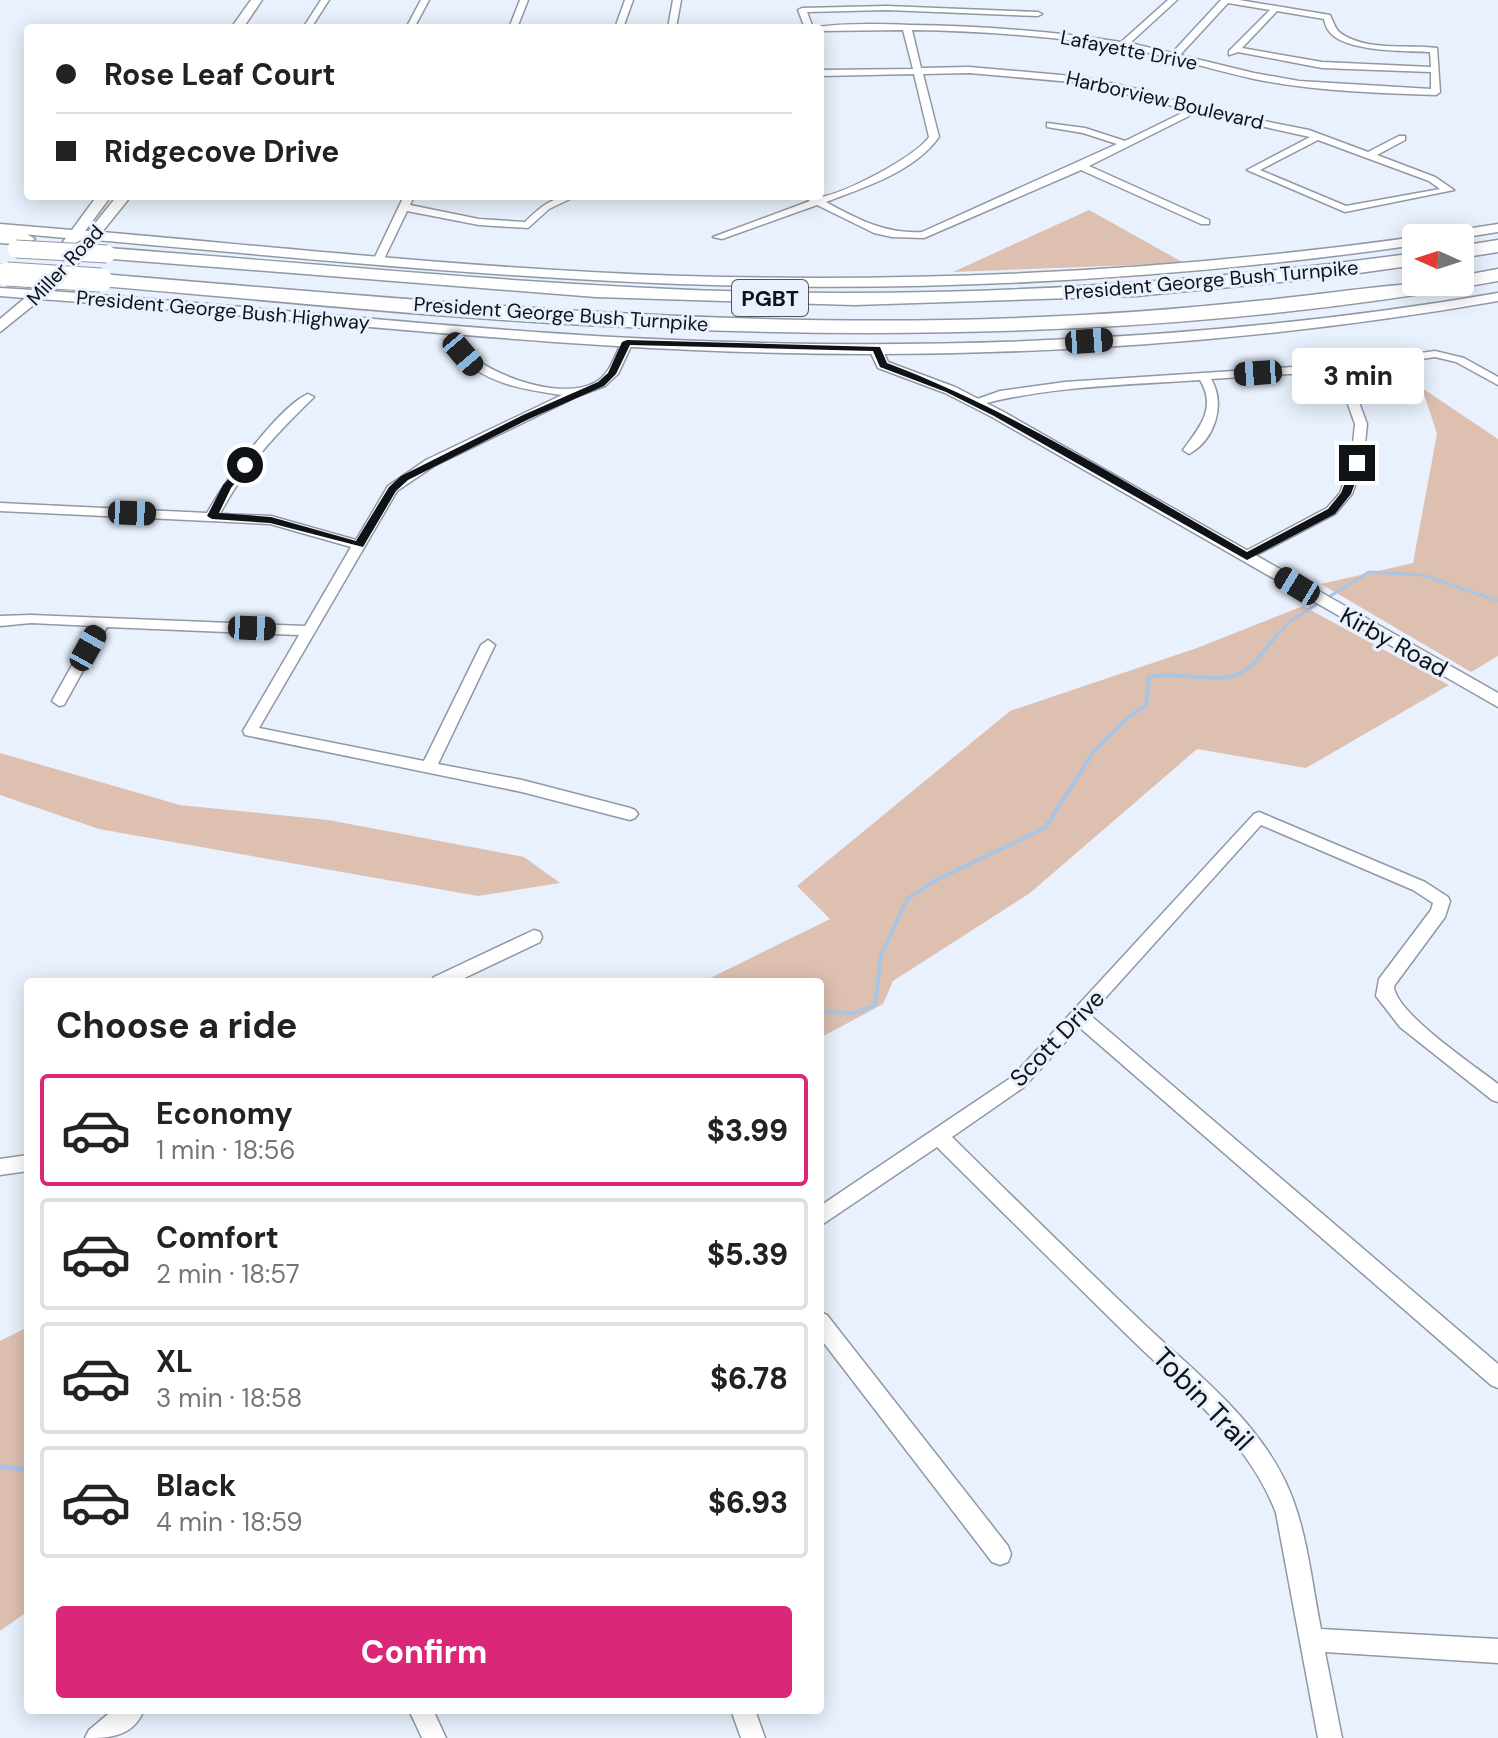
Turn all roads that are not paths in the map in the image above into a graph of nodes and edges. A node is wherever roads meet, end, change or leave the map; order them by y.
1 (257, 0) edge
2 (325, 0) edge
3 (425, 0) edge
4 (524, 0) edge
5 (629, 0) edge
6 (677, 0) edge
7 (1041, 0) edge
8 (1173, 0) edge
9 (1225, 0) edge
10 (1322, 1) edge
11 (958, 5) edge
12 (1276, 8) junction
13 (1038, 14) junction
14 (1315, 14) junction
15 (240, 24) edge
16 (310, 24) edge
17 (412, 24) edge
18 (515, 24) edge
19 (620, 24) edge
20 (673, 24) edge
21 (807, 24) edge
22 (907, 28) junction
23 (824, 29) edge
24 (958, 29) junction
25 (1034, 33) junction
26 (1123, 45) junction
27 (1236, 49) junction
28 (1174, 56) junction
29 (1226, 60) dead end
30 (1435, 70) junction
31 (917, 71) junction
32 (824, 73) edge
33 (1196, 109) junction
34 (1050, 125) dead end
35 (1318, 136) junction
36 (1402, 138) dead end
37 (1126, 144) junction
38 (1370, 155) junction
39 (1081, 166) junction
40 (824, 199) edge
41 (101, 200) edge
42 (121, 200) edge
43 (562, 200) edge
44 (815, 200) edge
45 (823, 200) edge
46 (406, 201) edge
47 (818, 202) junction
48 (1205, 222) dead end
49 (0, 228) edge
50 (1498, 228) edge
51 (1474, 232) edge
52 (76, 235) junction
53 (95, 236) junction
54 (718, 237) dead end
55 (14, 241) edge
56 (151, 241) junction
57 (1402, 243) edge
58 (1498, 246) edge
59 (1474, 250) edge
60 (379, 259) junction
61 (1402, 261) edge
62 (0, 273) edge
63 (1498, 275) edge
64 (1474, 279) edge
65 (0, 284) edge
66 (1402, 289) edge
67 (99, 290) junction
68 (0, 292) edge
69 (20, 293) junction
70 (40, 295) junction
71 (1498, 297) edge
72 (0, 310) edge
73 (0, 327) edge
74 (625, 347) junction
75 (876, 349) junction
76 (463, 354) dead end
77 (1340, 367) junction
78 (1204, 376) junction
79 (1498, 382) edge
80 (574, 394) junction
81 (308, 397) dead end
82 (975, 402) junction
83 (1189, 450) dead end
84 (0, 507) edge
85 (212, 516) junction
86 (359, 545) junction
87 (1247, 556) junction
88 (0, 621) edge
89 (103, 622) junction
90 (310, 631) junction
91 (488, 645) dead end
92 (59, 701) dead end
93 (1498, 701) edge
94 (429, 767) junction
95 (630, 814) dead end
96 (534, 937) dead end
97 (448, 978) edge
98 (1080, 1017) junction
99 (1498, 1094) edge
100 (938, 1136) junction
101 (24, 1164) edge
102 (0, 1167) edge
103 (824, 1214) edge
104 (824, 1327) edge
105 (1498, 1378) edge
106 (1000, 1554) dead end
107 (1313, 1640) junction
108 (1498, 1651) edge
109 (127, 1714) edge
110 (423, 1714) edge
111 (744, 1714) edge
112 (97, 1738) edge
113 (434, 1738) edge
114 (753, 1738) edge
115 (1330, 1738) edge

1 - 15 main road
2 - 16 street
3 - 17 street
4 - 18 street
5 - 19 street
6 - 20 street
7 - 13 street
8 - 26 street
9 - 12 street
9 - 28 street
10 - 14 street
11 - 13 street
11 - 21 street
11 - 24 street
12 - 14 street
12 - 27 street
13 - 25 street
14 - 30 street
22 - 23 street, Lafayette Drive
22 - 24 street, Lafayette Drive
22 - 31 street
24 - 25 street, Lafayette Drive
25 - 26 street, Lafayette Drive
26 - 28 street, Lafayette Drive
27 - 29 street
27 - 30 street
28 - 30 street, Lafayette Drive
31 - 32 street, Harborview Boulevard
31 - 33 street, Harborview Boulevard
31 - 40 street
33 - 35 street, Harborview Boulevard
33 - 37 street
34 - 37 street
35 - 38 street, Harborview Boulevard
35 - 38 street, Harborview Boulevard
36 - 38 street
37 - 39 street
39 - 47 street
39 - 48 street
41 - 52 main road, Miller Road
42 - 53 main road, Miller Road
43 - 46 street
44 - 47 street
45 - 47 street
46 - 60 street
47 - 54 street
49 - 55 main road
50 - 51 main road
52 - 53 main road
52 - 55 main road
52 - 69 main road, Miller Road
53 - 56 main road
53 - 70 main road, Miller Road
55 - 61 highway, President George Bush Turnpike / PGBT, bridge
55 - 65 main road
56 - 60 main road
56 - 67 main road
57 - 60 main road
58 - 59 highway
62 - 67 highway, President George Bush Turnpike / PGBT, bridge
63 - 64 highway, President George Bush Turnpike / PGBT
66 - 67 highway, President George Bush Turnpike / PGBT
67 - 70 main road, President George Bush Highway
67 - 74 main road, President George Bush Highway
68 - 69 main road, President George Bush Highway
69 - 70 main road, President George Bush Highway
69 - 72 main road, Miller Road
70 - 73 main road, Miller Road
71 - 75 main road, President George Bush Highway
74 - 75 main road, President George Bush Highway
74 - 80 street
75 - 82 street, Kirby Road
76 - 80 street
77 - 78 street
77 - 79 street
77 - 87 street
78 - 82 street
78 - 83 street
80 - 86 street
81 - 85 street
82 - 87 street, Kirby Road
84 - 85 street
85 - 86 street
86 - 90 street
87 - 93 street, Kirby Road
88 - 89 street
89 - 90 street
89 - 92 street
90 - 94 street
91 - 94 street
94 - 95 street
96 - 97 street
98 - 99 street, Scott Drive
98 - 100 street, Scott Drive
98 - 105 street
100 - 103 street, Scott Drive
100 - 107 street, Tobin Trail
101 - 102 street
104 - 106 street
107 - 108 street
107 - 115 street, Tobin Trail
109 - 112 street
110 - 113 street
111 - 114 street

